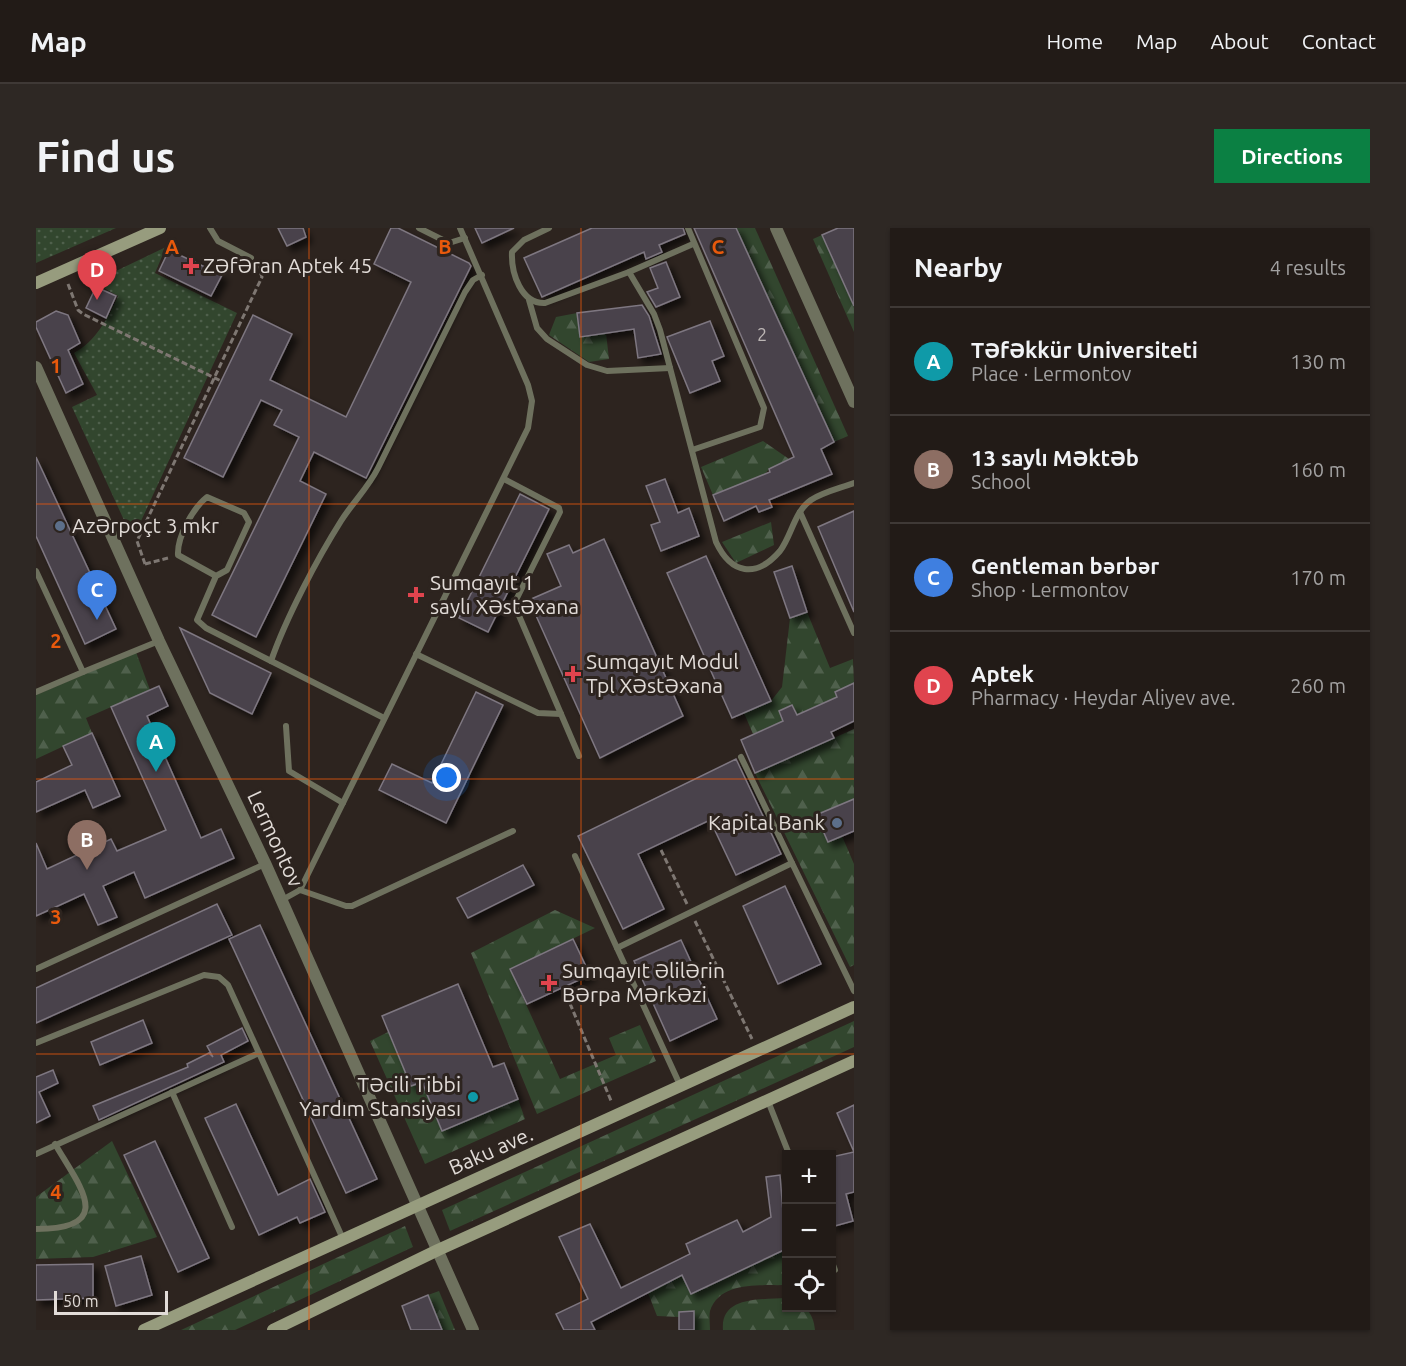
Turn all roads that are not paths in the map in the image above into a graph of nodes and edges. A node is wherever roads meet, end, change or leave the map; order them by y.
1 (160, 228) edge
2 (210, 228) edge
3 (419, 228) edge
4 (460, 228) edge
5 (549, 228) edge
6 (688, 228) edge
7 (776, 228) edge
8 (465, 238) junction
9 (693, 244) junction
10 (251, 258) road end
11 (629, 272) junction
12 (482, 275) junction
13 (36, 283) edge
14 (529, 300) junction
15 (36, 367) edge
16 (670, 368) junction
17 (854, 402) edge
18 (692, 450) junction
19 (504, 478) junction
20 (854, 483) edge
21 (800, 512) junction
22 (36, 570) edge
23 (216, 576) junction
24 (854, 633) edge
25 (159, 641) junction
26 (416, 654) junction
27 (271, 661) junction
28 (83, 672) junction
29 (36, 692) edge
30 (561, 714) junction
31 (384, 718) junction
32 (286, 726) dead end
33 (579, 756) dead end
34 (741, 757) dead end
35 (343, 803) junction
36 (513, 831) dead end
37 (575, 856) dead end
38 (266, 863) junction
39 (792, 863) junction
40 (300, 890) junction
41 (282, 900) junction
42 (617, 948) junction
43 (36, 969) edge
44 (854, 991) edge
45 (854, 1007) edge
46 (36, 1043) edge
47 (259, 1053) junction
48 (854, 1061) edge
49 (681, 1087) junction
50 (172, 1092) junction
51 (767, 1100) junction
52 (55, 1144) junction
53 (787, 1150) edge
54 (36, 1154) edge
55 (419, 1205) junction
56 (232, 1227) dead end
57 (36, 1229) edge
58 (343, 1239) junction
59 (438, 1250) junction
60 (144, 1330) edge
61 (273, 1330) edge
62 (473, 1330) edge

1 - 13 street
2 - 10 lane
3 - 8 lane
4 - 8 lane
5 - 14 lane
6 - 9 lane
7 - 17 street
8 - 12 lane
9 - 11 lane
9 - 18 lane
11 - 14 lane
11 - 16 lane
12 - 19 lane
12 - 27 lane
14 - 16 lane
15 - 25 street, Lermontov
16 - 18 lane
18 - 21 lane
19 - 26 lane
19 - 30 lane
20 - 21 lane
21 - 24 lane
22 - 28 lane
23 - 23 lane
23 - 27 lane
25 - 28 lane
25 - 38 street, Lermontov
26 - 30 lane
26 - 31 lane
27 - 31 lane
28 - 29 lane
30 - 33 lane
31 - 35 lane
32 - 35 lane
34 - 39 lane
35 - 40 lane
36 - 40 lane
37 - 42 lane
38 - 41 street, Lermontov
38 - 43 lane
39 - 42 lane
39 - 44 lane
40 - 41 lane
41 - 55 street, Lermontov
42 - 49 lane
45 - 49 street, Baku ave.
46 - 47 lane
47 - 50 lane
47 - 58 lane
48 - 51 street
49 - 55 street, Baku ave.
50 - 52 lane
50 - 56 lane
51 - 53 lane
51 - 59 street
52 - 54 lane
52 - 57 lane
55 - 58 street, Baku ave.
55 - 59 street, Lermontov
58 - 60 street, Baku ave.
59 - 61 street
59 - 62 street, Lermontov

